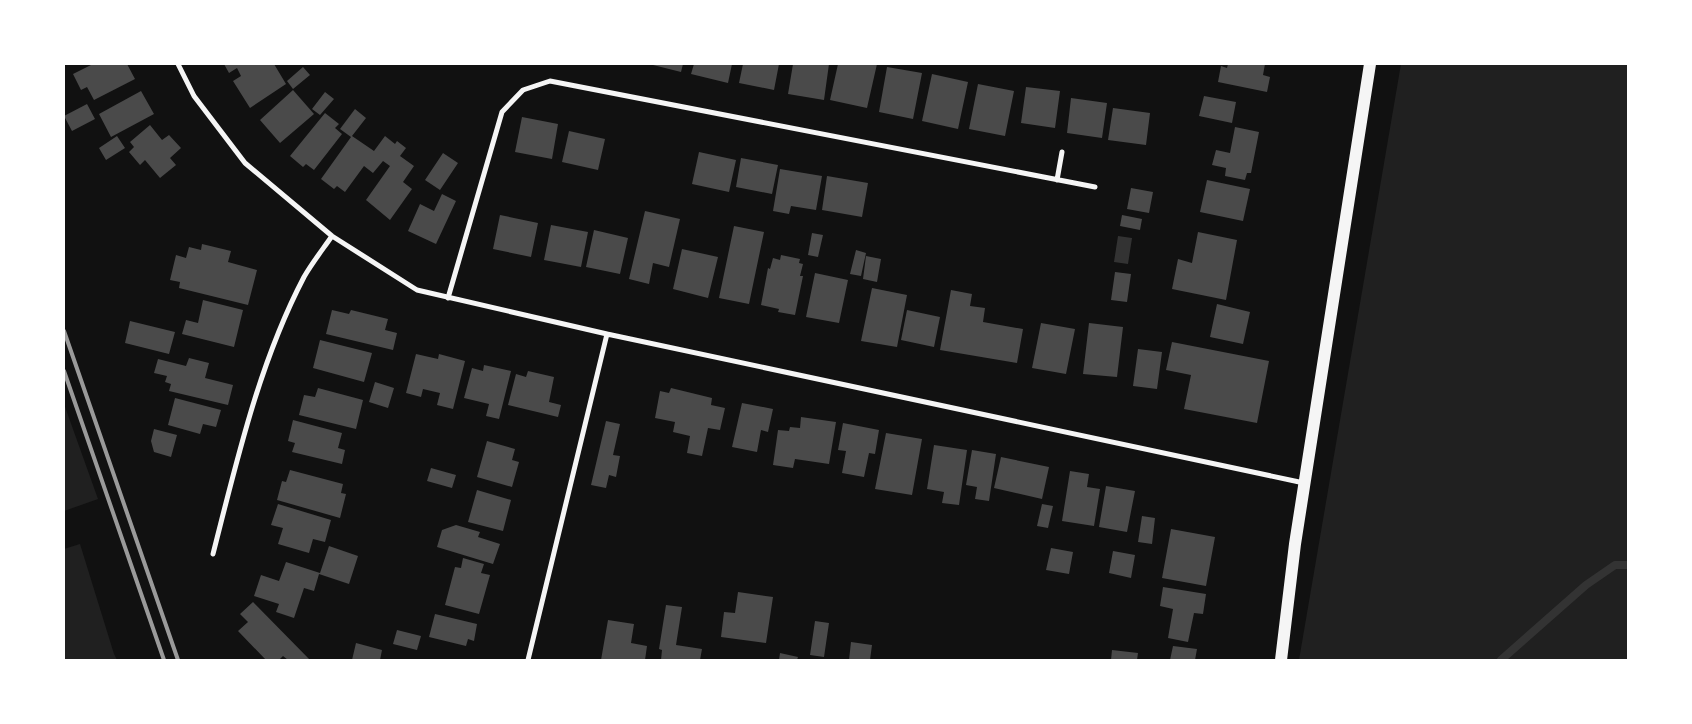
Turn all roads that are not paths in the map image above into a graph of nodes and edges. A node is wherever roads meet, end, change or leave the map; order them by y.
1 (178, 64) edge
2 (1370, 64) edge
3 (1062, 152) dead end
4 (1057, 180) junction
5 (1095, 187) dead end
6 (332, 236) junction
7 (448, 298) junction
8 (607, 334) junction
9 (1305, 483) junction
10 (213, 554) dead end
11 (528, 660) edge
12 (1281, 660) edge

1 - 6 street
2 - 9 main road
3 - 4 street
4 - 5 street
4 - 7 street
6 - 7 street
6 - 10 street
7 - 8 street
8 - 9 street
8 - 11 street
9 - 12 main road

